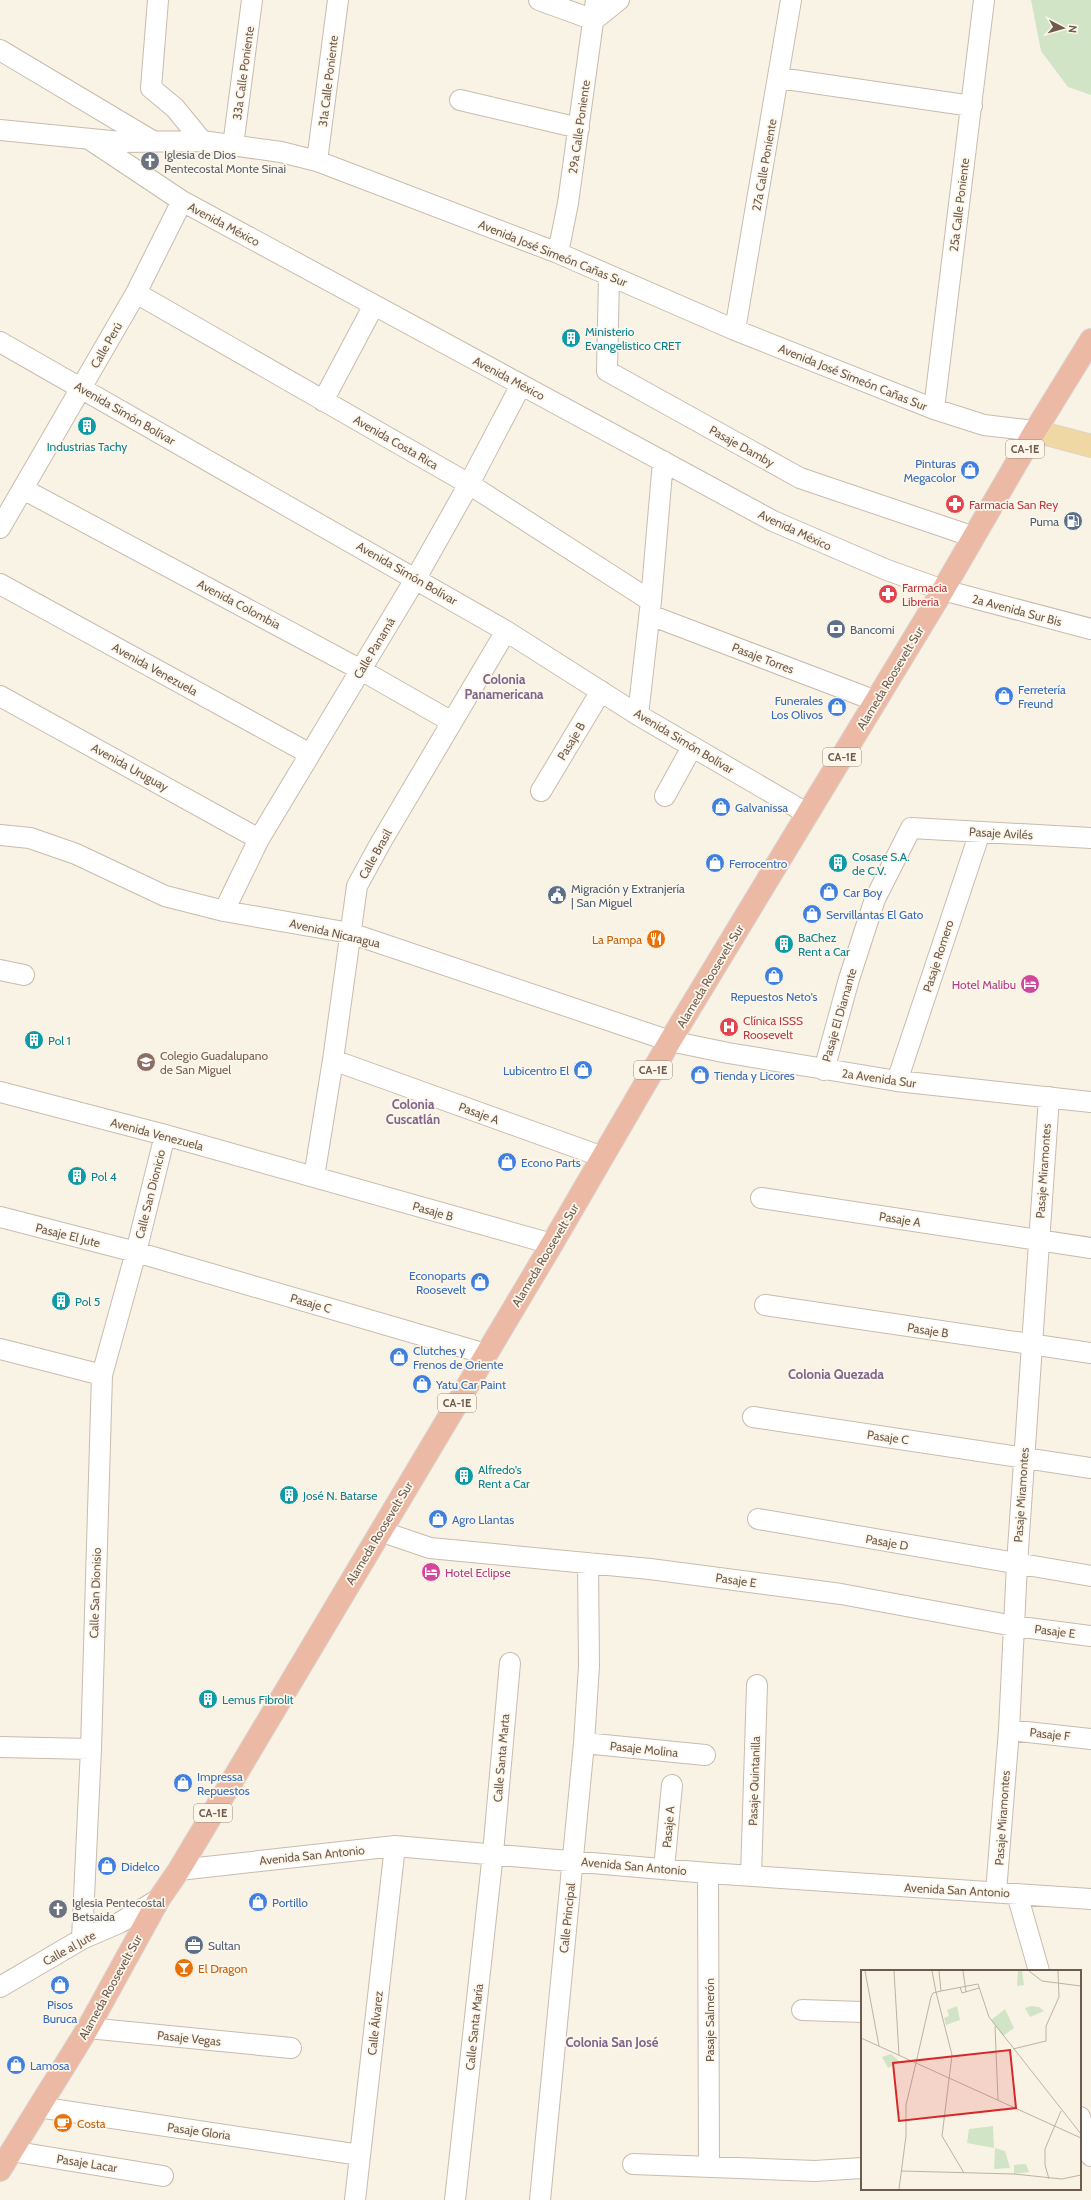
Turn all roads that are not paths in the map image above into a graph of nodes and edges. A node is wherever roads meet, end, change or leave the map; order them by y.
1 (158, 0) edge
2 (252, 0) edge
3 (338, 0) edge
4 (539, 0) edge
5 (596, 0) edge
6 (619, 0) edge
7 (791, 0) edge
8 (984, 0) edge
9 (594, 20) junction
10 (0, 50) edge
11 (779, 78) junction
12 (460, 100) dead end
13 (972, 106) junction
14 (579, 128) junction
15 (1, 132) edge
16 (89, 139) junction
17 (151, 140) junction
18 (202, 141) junction
19 (233, 146) junction
20 (317, 161) junction
21 (182, 201) junction
22 (558, 253) junction
23 (610, 276) junction
24 (136, 293) junction
25 (374, 305) junction
26 (735, 330) junction
27 (1091, 340) edge
28 (0, 342) edge
29 (522, 385) junction
30 (81, 388) junction
31 (323, 401) junction
32 (934, 409) junction
33 (1035, 431) junction
34 (1091, 446) edge
35 (663, 461) junction
36 (469, 484) junction
37 (23, 489) junction
38 (0, 528) edge
39 (974, 537) junction
40 (416, 578) junction
41 (0, 584) edge
42 (943, 590) junction
43 (651, 608) junction
44 (1091, 629) edge
45 (506, 631) junction
46 (361, 670) junction
47 (601, 691) junction
48 (0, 696) edge
49 (876, 701) junction
50 (638, 715) junction
51 (452, 722) junction
52 (692, 747) junction
53 (310, 754) junction
54 (541, 791) dead end
55 (665, 796) dead end
56 (808, 814) junction
57 (911, 828) joint
58 (980, 832) junction
59 (0, 835) edge
60 (1091, 838) edge
61 (259, 839) junction
62 (224, 911) junction
63 (350, 933) junction
64 (0, 970) edge
65 (24, 975) dead end
66 (670, 1041) junction
67 (333, 1060) junction
68 (824, 1070) junction
69 (897, 1081) junction
70 (0, 1092) edge
71 (1049, 1097) junction
72 (1091, 1102) edge
73 (165, 1135) junction
74 (603, 1158) junction
75 (314, 1177) junction
76 (761, 1198) dead end
77 (0, 1217) edge
78 (1039, 1241) junction
79 (552, 1244) junction
80 (1091, 1248) edge
81 (136, 1252) junction
82 (765, 1305) dead end
83 (1031, 1345) junction
84 (0, 1349) edge
85 (1091, 1353) edge
86 (486, 1354) junction
87 (102, 1376) junction
88 (753, 1417) dead end
89 (1024, 1457) junction
90 (1091, 1468) edge
91 (758, 1519) dead end
92 (380, 1531) junction
93 (588, 1563) junction
94 (1016, 1564) junction
95 (1091, 1576) edge
96 (1014, 1626) junction
97 (1091, 1636) edge
98 (510, 1663) dead end
99 (757, 1686) dead end
100 (1009, 1730) junction
101 (1091, 1739) edge
102 (584, 1743) junction
103 (0, 1747) edge
104 (91, 1749) junction
105 (705, 1755) dead end
106 (672, 1785) dead end
107 (395, 1846) junction
108 (493, 1853) junction
109 (573, 1861) junction
110 (664, 1869) junction
111 (179, 1870) junction
112 (708, 1873) junction
113 (751, 1876) junction
114 (996, 1892) junction
115 (1018, 1894) junction
116 (159, 1899) junction
117 (1091, 1899) edge
118 (82, 1939) junction
119 (1039, 1970) edge
120 (0, 1987) edge
121 (802, 2010) dead end
122 (861, 2012) edge
123 (88, 2028) junction
124 (291, 2048) dead end
125 (38, 2107) junction
126 (1081, 2121) edge
127 (11, 2151) junction
128 (360, 2155) junction
129 (1091, 2156) edge
130 (633, 2164) dead end
131 (709, 2167) junction
132 (861, 2168) edge
133 (0, 2170) edge
134 (163, 2176) dead end
135 (355, 2200) edge
136 (455, 2200) edge
137 (540, 2200) edge

1 - 18 street
2 - 19 street, 33a Calle Poniente
3 - 20 street, 31a Calle Poniente
4 - 9 street
5 - 9 street, 29a Calle Poniente
6 - 9 street
7 - 11 street, 27a Calle Poniente
8 - 13 street, 25a Calle Poniente
9 - 14 street, 29a Calle Poniente
10 - 17 street
11 - 13 street
11 - 26 street, 27a Calle Poniente
12 - 14 street
13 - 32 street, 25a Calle Poniente
14 - 22 street, 29a Calle Poniente
15 - 16 street, Avenida José Simeón Cañas Sur
16 - 17 street, Avenida José Simeón Cañas Sur
16 - 21 street, Avenida México
17 - 18 street, Avenida José Simeón Cañas Sur
18 - 19 street, Avenida José Simeón Cañas Sur
19 - 20 street, Avenida José Simeón Cañas Sur
20 - 22 street, Avenida José Simeón Cañas Sur
21 - 24 street, Calle Perú
21 - 25 street, Avenida México
22 - 23 street, Avenida José Simeón Cañas Sur
23 - 26 street, Avenida José Simeón Cañas Sur
23 - 39 street, Pasaje Damby
24 - 30 street, Calle Perú
24 - 31 street, Avenida Costa Rica
25 - 29 street, Avenida México
25 - 31 street
26 - 32 street, Avenida José Simeón Cañas Sur
27 - 33 highway, Alameda Roosevelt Sur / CA-1E
28 - 30 street, Avenida Simón Bolívar
29 - 35 street, Avenida México
29 - 36 street, Calle Panamá
30 - 37 street, Calle Perú
30 - 40 street, Avenida Simón Bolívar
31 - 36 street, Avenida Costa Rica
32 - 33 street, Avenida José Simeón Cañas Sur
33 - 34 main road, Avenida José Simeón Cañas Sur
33 - 39 highway, Alameda Roosevelt Sur / CA-1E
35 - 42 street, Avenida México
35 - 43 street
36 - 40 street, Calle Panamá
36 - 43 street, Avenida Costa Rica
37 - 38 street, Calle Perú
37 - 46 street, Avenida Colombia
39 - 42 highway, Alameda Roosevelt Sur / CA-1E
40 - 45 street, Avenida Simón Bolívar
40 - 46 street, Calle Panamá
41 - 53 street, Avenida Venezuela
42 - 44 street, 2a Avenida Sur Bis
42 - 49 highway, Alameda Roosevelt Sur / CA-1E
43 - 49 street, Pasaje Torres
43 - 50 street
45 - 47 street, Avenida Simón Bolívar
45 - 51 street, Calle Brasil
46 - 51 street, Avenida Colombia
46 - 53 street, Calle Panamá
47 - 50 street, Avenida Simón Bolívar
47 - 54 street, Pasaje B
48 - 61 street, Avenida Uruguay
49 - 56 highway, Alameda Roosevelt Sur / CA-1E
50 - 52 street, Avenida Simón Bolívar
51 - 63 street, Calle Brasil
52 - 55 street
52 - 56 street, Avenida Simón Bolívar
53 - 61 street, Calle Panamá
56 - 66 highway, Alameda Roosevelt Sur / CA-1E
57 - 58 street, Pasaje Avilés
57 - 68 street, Pasaje El Diamante
58 - 60 street, Pasaje Avilés
58 - 69 street, Pasaje Romero
59 - 62 street, Avenida Nicaragua
61 - 62 street, Calle Panamá
62 - 63 street, Avenida Nicaragua
63 - 66 street, Avenida Nicaragua
63 - 67 street, Calle Brasil
64 - 65 street
66 - 68 street, 2a Avenida Sur
66 - 74 highway, Alameda Roosevelt Sur / CA-1E
67 - 74 street, Pasaje A
67 - 75 street, Calle Brasil
68 - 69 street, 2a Avenida Sur
69 - 71 street, 2a Avenida Sur
70 - 73 street, Avenida Venezuela
71 - 72 street, 2a Avenida Sur
71 - 78 street, Pasaje Miramontes
73 - 75 street, Avenida Venezuela
73 - 81 street, Calle San Dionicio
74 - 79 highway, Alameda Roosevelt Sur / CA-1E
75 - 79 street, Pasaje B
76 - 78 street, Pasaje A
77 - 81 street, Pasaje El Jute
78 - 80 street, Pasaje A
78 - 83 street, Pasaje Miramontes
79 - 86 highway, Alameda Roosevelt Sur / CA-1E
81 - 86 street, Pasaje C
81 - 87 street, Calle San Dionisio
82 - 83 street, Pasaje B
83 - 85 street, Pasaje B
83 - 89 street, Pasaje Miramontes
84 - 87 street
86 - 92 highway, Alameda Roosevelt Sur / CA-1E
87 - 104 street, Calle San Dionisio
88 - 89 street, Pasaje C
89 - 90 street, Pasaje C
89 - 94 street, Pasaje Miramontes
91 - 94 street, Pasaje D
92 - 93 street, Pasaje E
92 - 111 highway, Alameda Roosevelt Sur / CA-1E
93 - 96 street, Pasaje E
93 - 102 street, Calle Principal
94 - 95 street, Pasaje D
94 - 96 street, Pasaje Miramontes
96 - 97 street, Pasaje E
96 - 100 street, Pasaje Miramontes
98 - 108 street, Calle Santa Marta
99 - 113 street, Pasaje Quintanilla
100 - 101 street, Pasaje F
100 - 114 street, Pasaje Miramontes
102 - 105 street, Pasaje Molina
102 - 109 street, Calle Principal
103 - 104 street
104 - 118 street, Calle San Dionisio
106 - 110 street, Pasaje A
107 - 108 street, Avenida San Antonio
107 - 111 street, Avenida San Antonio
107 - 128 street, Calle Álvarez
108 - 109 street, Avenida San Antonio
108 - 136 street, Calle Santa María
109 - 110 street, Avenida San Antonio
109 - 137 street, Calle Principal
110 - 112 street, Avenida San Antonio
111 - 116 highway, Alameda Roosevelt Sur / CA-1E
112 - 113 street, Avenida San Antonio
112 - 131 street, Pasaje Salmerón
113 - 114 street, Avenida San Antonio
114 - 115 street, Avenida San Antonio
115 - 117 street, Avenida San Antonio
115 - 119 street
116 - 118 street, Calle al Jute
116 - 123 highway, Alameda Roosevelt Sur / CA-1E
118 - 120 street, Calle al Jute
121 - 122 street
123 - 124 street, Pasaje Vegas
123 - 125 highway, Alameda Roosevelt Sur / CA-1E
125 - 127 highway, Alameda Roosevelt Sur / CA-1E
125 - 128 street, Pasaje Gloria
126 - 129 street
127 - 133 highway, Alameda Roosevelt Sur / CA-1E
127 - 134 street, Pasaje Lacar
128 - 135 street, Calle Álvarez
130 - 131 street
131 - 132 street

